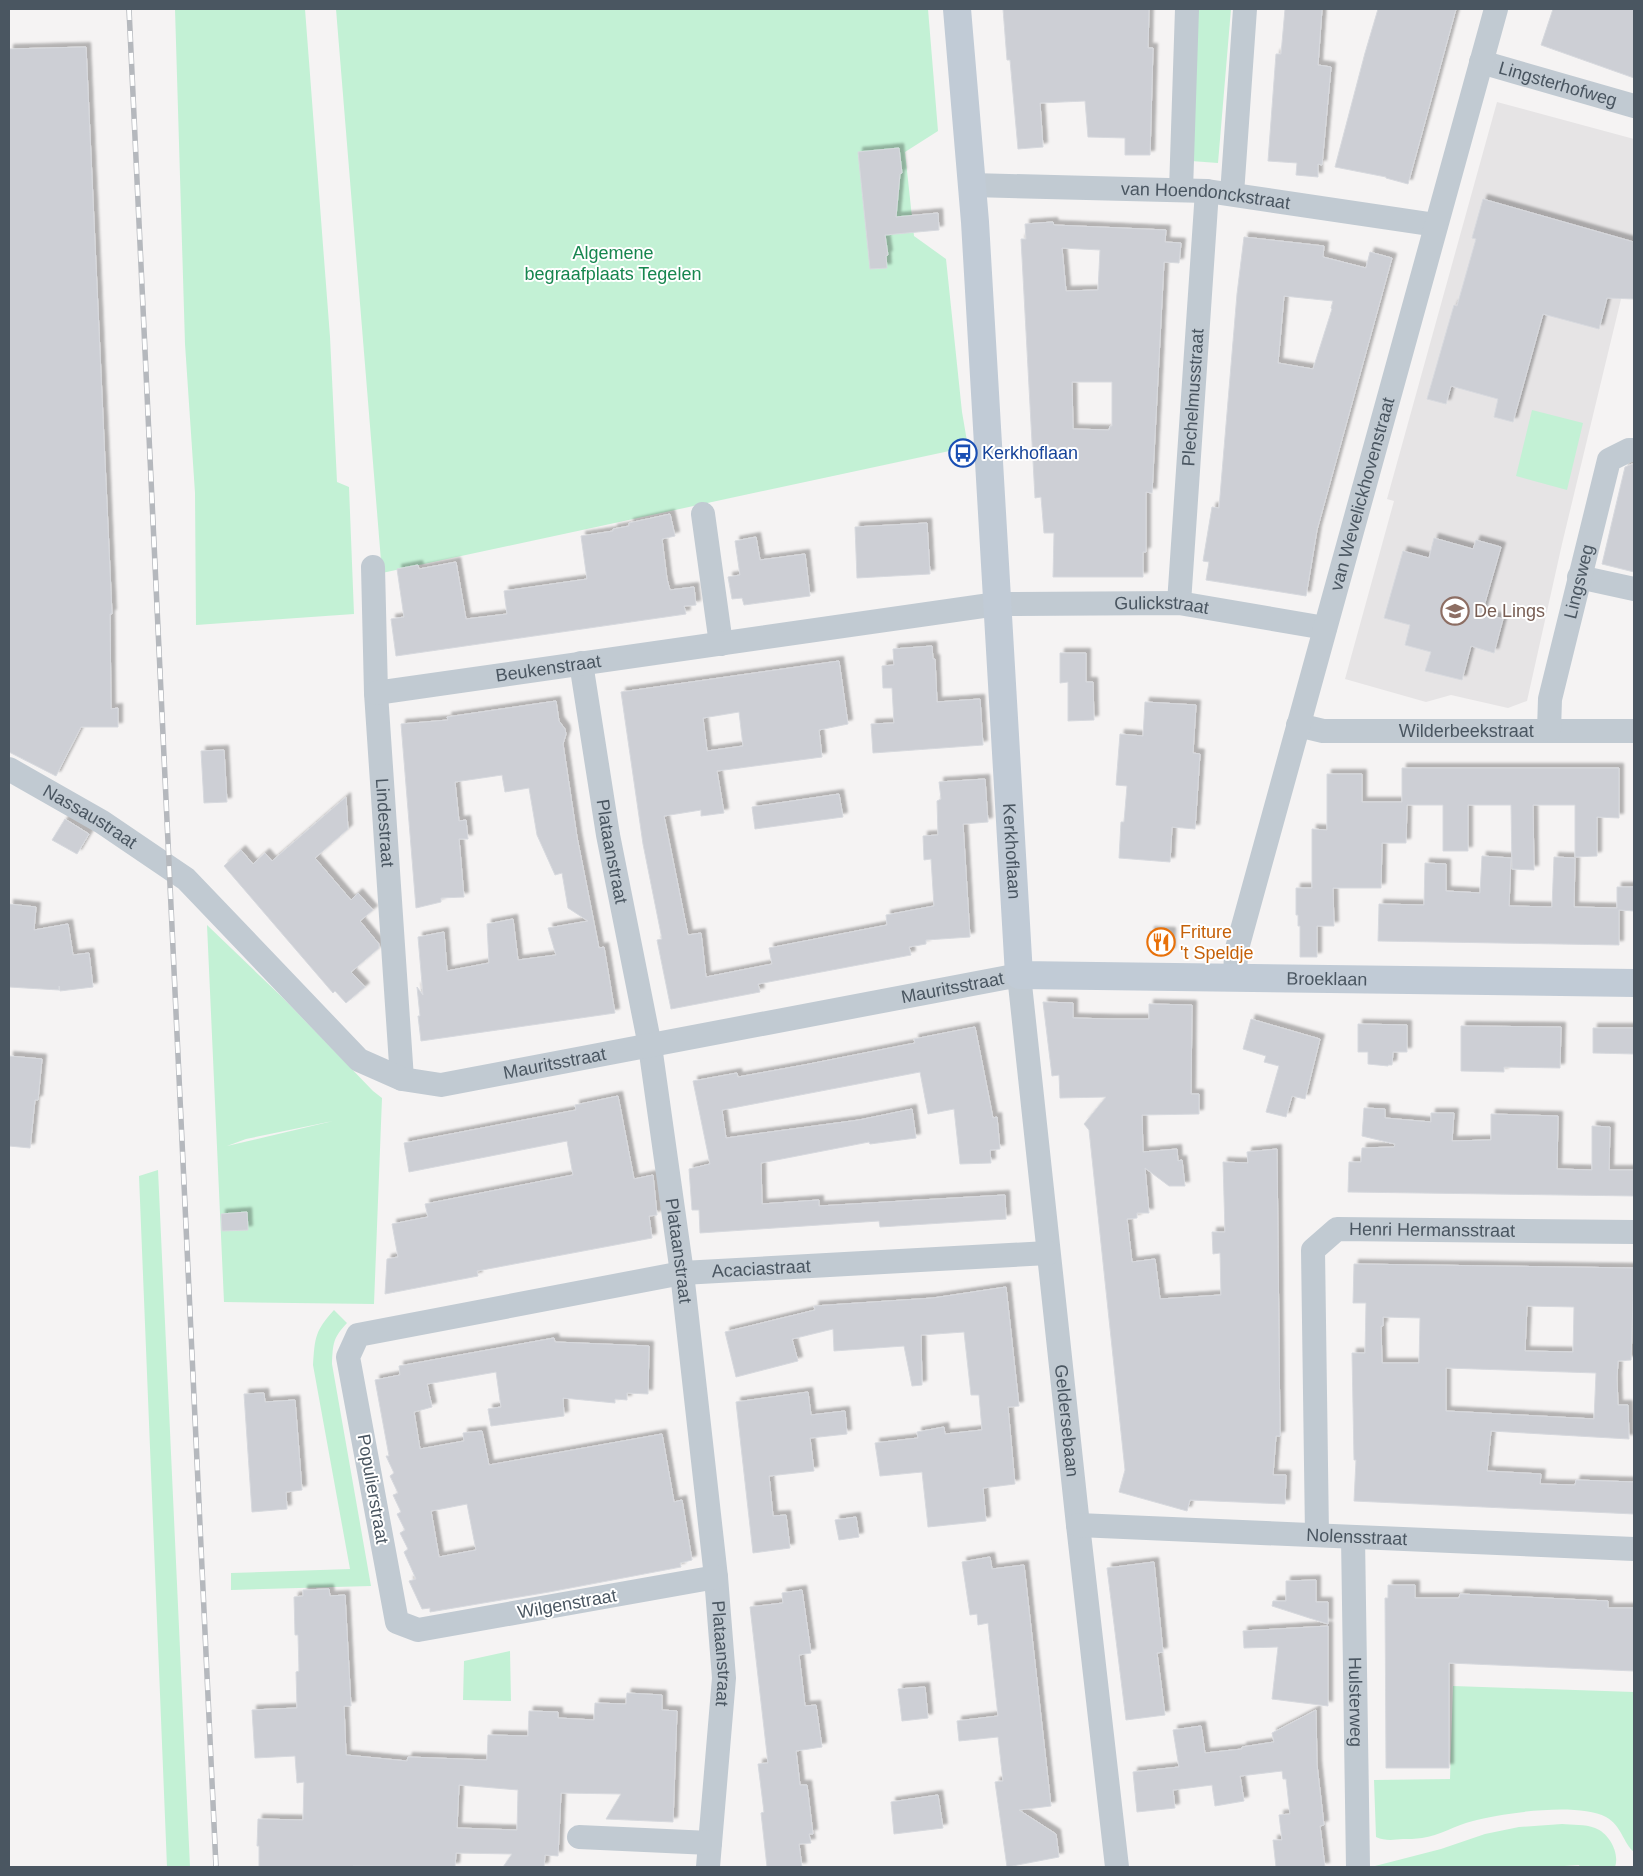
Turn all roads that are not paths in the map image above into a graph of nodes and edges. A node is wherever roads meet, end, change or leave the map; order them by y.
1 (956, 9) edge
2 (1187, 9) edge
3 (1245, 9) edge
4 (1496, 9) edge
5 (1481, 62) junction
6 (1634, 106) edge
7 (972, 185) junction
8 (1181, 190) junction
9 (1207, 191) junction
10 (1232, 194) junction
11 (1436, 225) junction
12 (1634, 450) edge
13 (702, 514) dead end
14 (373, 567) dead end
15 (1579, 577) junction
16 (1634, 590) edge
17 (1179, 603) junction
18 (997, 604) junction
19 (1325, 628) junction
20 (721, 644) junction
21 (581, 663) junction
22 (376, 693) junction
23 (1298, 725) junction
24 (1549, 730) junction
25 (1634, 731) edge
26 (9, 769) edge
27 (169, 867) joint
28 (1019, 976) junction
29 (1235, 979) junction
30 (1634, 984) edge
31 (650, 1046) junction
32 (402, 1079) junction
33 (1634, 1232) edge
34 (1048, 1253) junction
35 (682, 1273) junction
36 (358, 1335) joint
37 (1078, 1525) junction
38 (1317, 1535) junction
39 (1353, 1537) junction
40 (1634, 1549) edge
41 (716, 1577) junction
42 (418, 1630) joint
43 (579, 1837) dead end
44 (710, 1843) junction
45 (708, 1867) edge
46 (1117, 1867) edge
47 (1358, 1867) edge

1 - 7 street, Kerkhoflaan
2 - 8 street
3 - 10 street
4 - 5 street, van Wevelickhovenstraat
5 - 6 street, Lingsterhofweg
5 - 11 street, van Wevelickhovenstraat
7 - 8 street, van Hoendonckstraat
7 - 18 street, Kerkhoflaan
8 - 9 street, van Hoendonckstraat
9 - 10 street, van Hoendonckstraat
9 - 17 street, Plechelmusstraat
10 - 11 street, van Hoendonckstraat
11 - 19 street, van Wevelickhovenstraat
12 - 15 street, Lingsweg
13 - 20 street
14 - 22 street, Lindestraat
15 - 16 street
15 - 24 street, Lingsweg
17 - 18 street, Gulickstraat
17 - 19 street, Gulickstraat
18 - 20 street, Beukenstraat
18 - 28 street, Kerkhoflaan
19 - 23 street, van Wevelickhovenstraat
20 - 21 street, Beukenstraat
21 - 22 street, Beukenstraat
21 - 31 street, Plataanstraat
22 - 32 street, Lindestraat
23 - 24 street, Wilderbeekstraat
23 - 29 street, van Wevelickhovenstraat
24 - 25 street, Wilderbeekstraat
26 - 27 street, Nassaustraat
27 - 32 street, Mauritsstraat
28 - 29 street, Broeklaan
28 - 31 street, Mauritsstraat
28 - 34 street, Geldersebaan
29 - 30 street, Broeklaan
31 - 32 street, Mauritsstraat
31 - 35 street, Plataanstraat
33 - 38 street, Henri Hermansstraat
34 - 35 street, Acaciastraat
34 - 37 street, Geldersebaan
35 - 36 street, Acaciastraat
35 - 41 street, Plataanstraat
36 - 42 street, Populierstraat
37 - 38 street, Nolensstraat
37 - 46 street, Geldersebaan
38 - 39 street, Nolensstraat
39 - 40 street, Nolensstraat
39 - 47 street, Hulsterweg
41 - 42 street, Wilgenstraat
41 - 44 street, Plataanstraat
43 - 44 street
44 - 45 street, Plataanstraat

